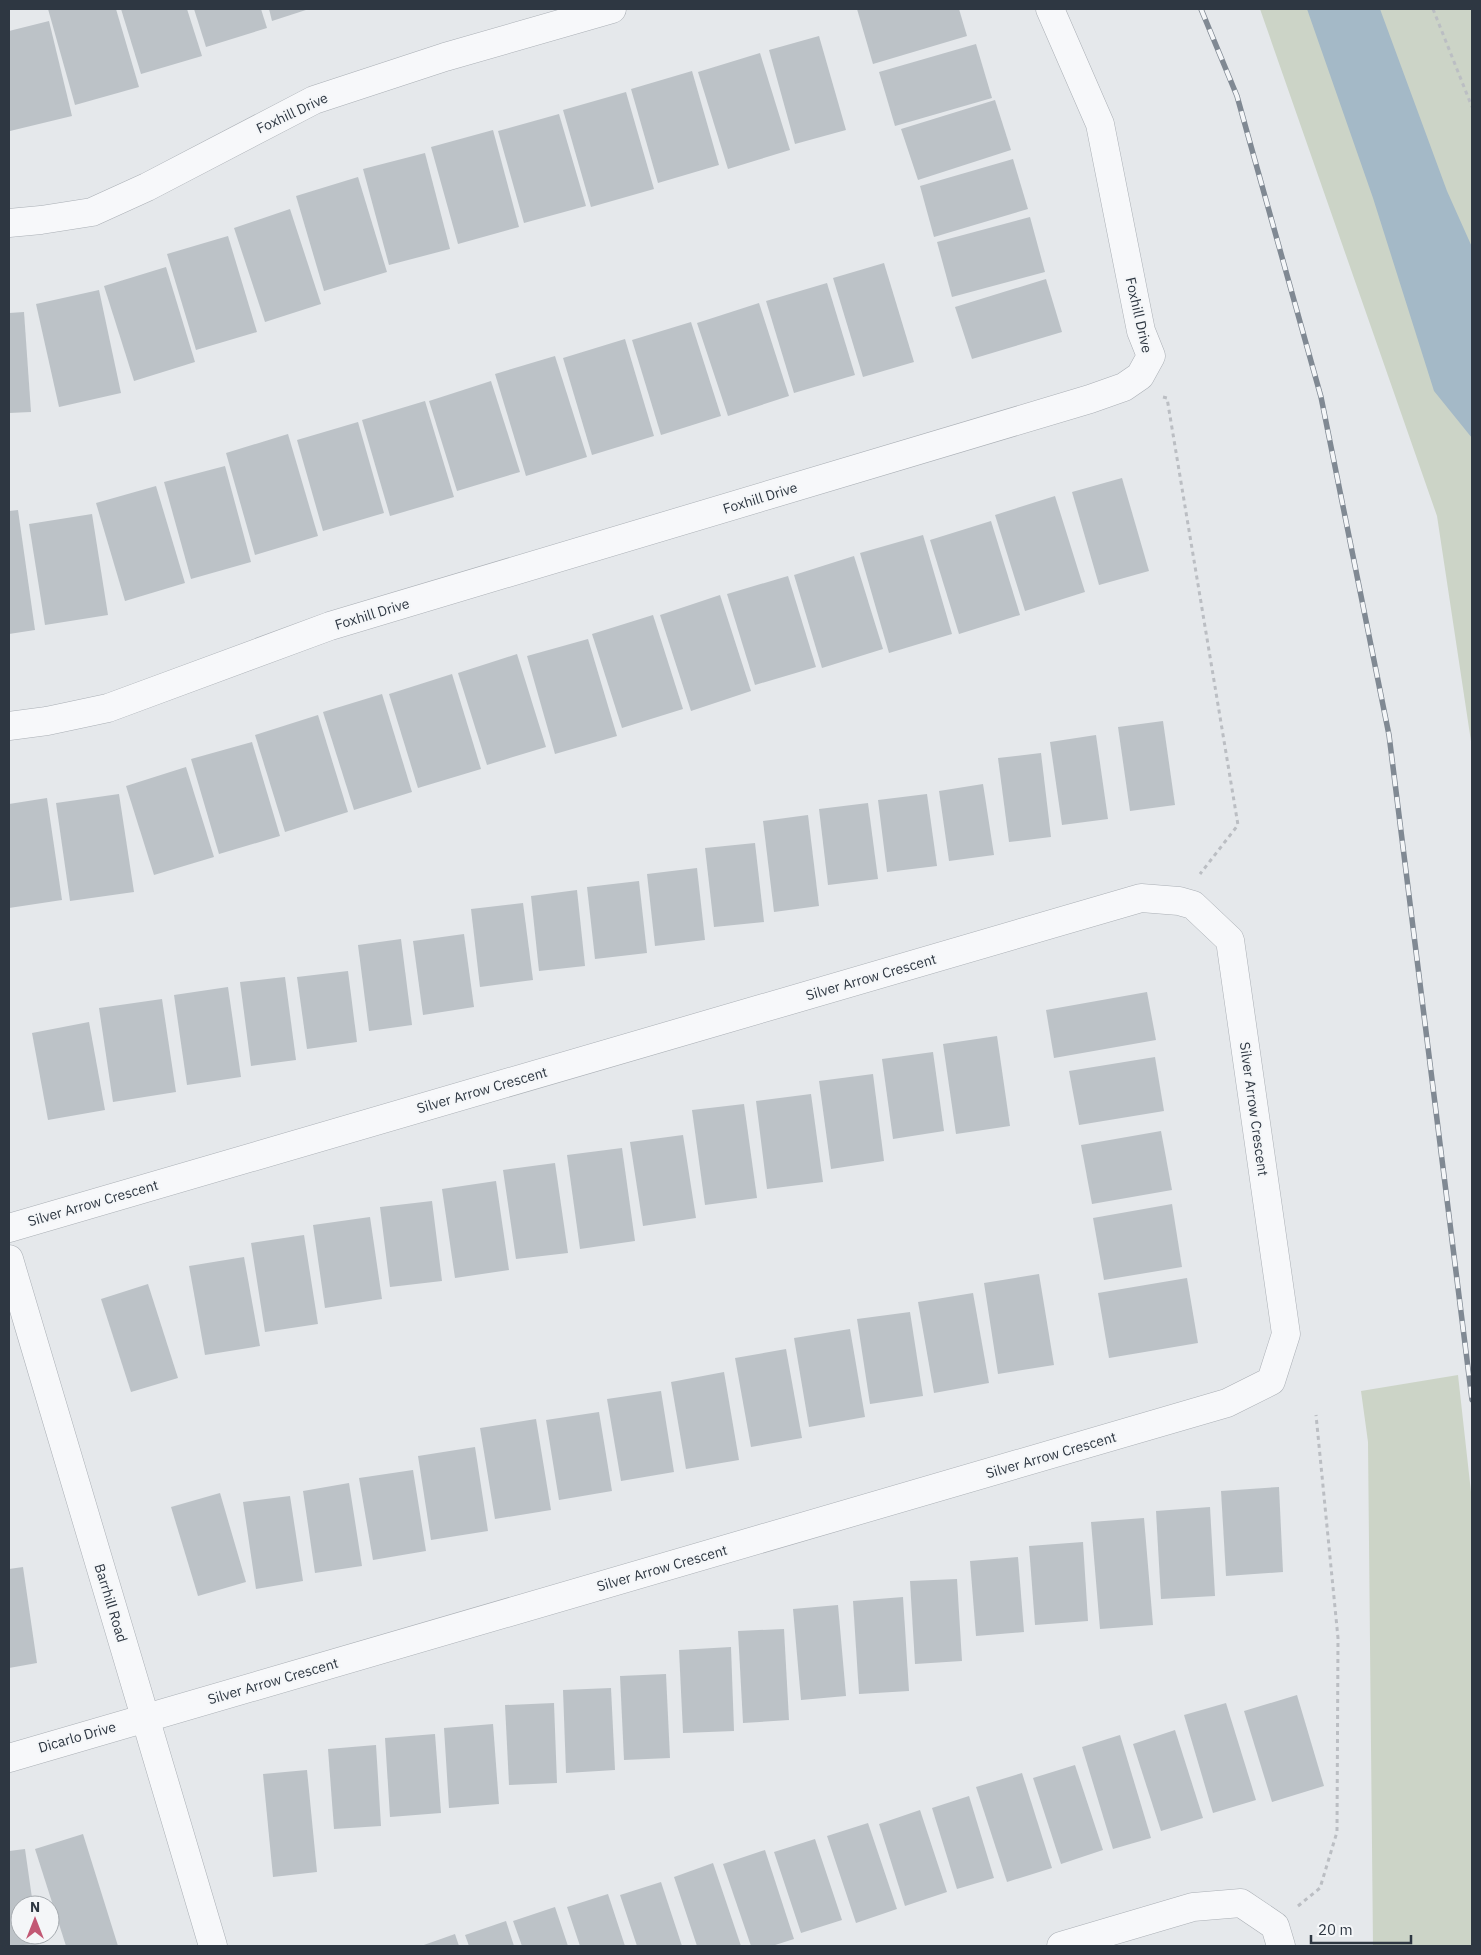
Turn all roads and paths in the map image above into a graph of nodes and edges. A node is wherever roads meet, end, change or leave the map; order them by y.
1 (612, 9) edge
2 (1050, 9) edge
3 (1433, 9) edge
4 (1472, 107) edge
5 (9, 223) edge
6 (1124, 387) junction
7 (9, 726) edge
8 (1179, 901) junction
9 (9, 1228) edge
10 (9, 1259) edge
11 (1316, 1415) dead end
12 (145, 1718) junction
13 (9, 1758) edge
14 (1278, 1936) edge
15 (213, 1946) edge
16 (1060, 1946) edge

1 - 5 street, Foxhill Drive
2 - 6 street, Foxhill Drive
3 - 4 path
6 - 7 street, Foxhill Drive
6 - 8 path
8 - 9 street, Silver Arrow Crescent
8 - 12 street, Silver Arrow Crescent
10 - 12 street, Barrhill Road
11 - 14 path
12 - 13 street, Dicarlo Drive
12 - 15 street, Barrhill Road
14 - 16 street

